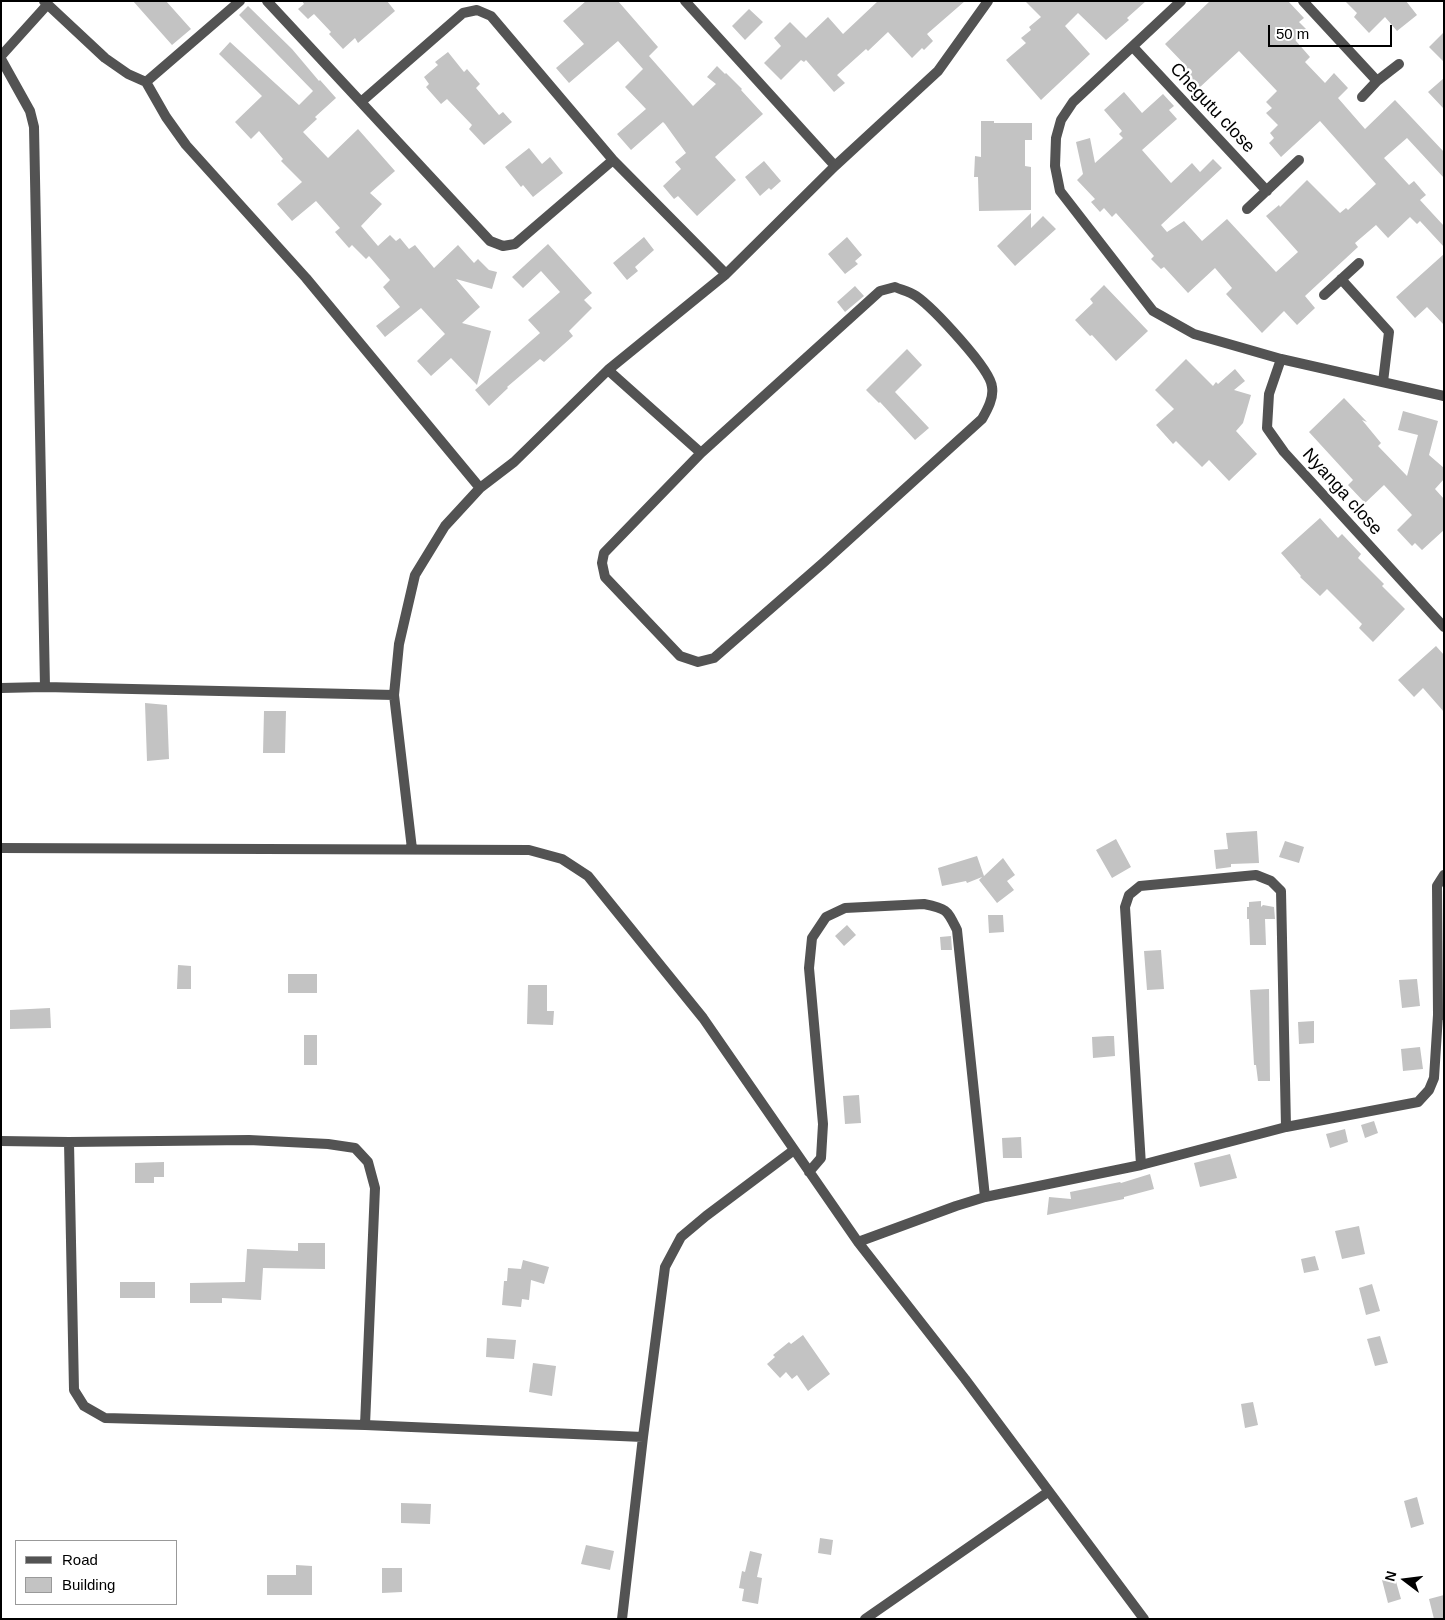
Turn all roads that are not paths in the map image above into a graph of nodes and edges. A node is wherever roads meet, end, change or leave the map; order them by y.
1 (240, 1) edge
2 (267, 1) edge
3 (685, 1) edge
4 (988, 1) edge
5 (1181, 1) edge
6 (1302, 1) edge
7 (45, 3) edge
8 (1133, 47) junction
9 (1, 58) edge
10 (1400, 64) dead end
11 (1377, 81) junction
12 (146, 82) junction
13 (1362, 96) dead end
14 (361, 102) junction
15 (613, 160) junction
16 (1300, 160) dead end
17 (835, 166) junction
18 (1267, 191) junction
19 (1247, 209) dead end
20 (1359, 263) dead end
21 (726, 274) junction
22 (1341, 280) junction
23 (1324, 295) dead end
24 (1281, 360) junction
25 (608, 370) junction
26 (1383, 382) junction
27 (1444, 396) edge
28 (701, 452) junction
29 (480, 488) junction
30 (1444, 627) edge
31 (45, 687) junction
32 (1, 688) edge
33 (394, 695) junction
34 (1, 848) edge
35 (412, 849) junction
36 (1444, 875) edge
37 (1441, 1015) edge
38 (1286, 1127) junction
39 (1, 1141) edge
40 (69, 1142) junction
41 (794, 1150) junction
42 (1141, 1165) junction
43 (809, 1172) junction
44 (985, 1197) junction
45 (858, 1242) junction
46 (365, 1425) junction
47 (643, 1437) junction
48 (1048, 1492) junction
49 (622, 1619) edge
50 (865, 1619) edge
51 (1144, 1619) edge

1 - 12 street
2 - 14 street
3 - 17 street
4 - 17 street
5 - 8 street
6 - 11 street
7 - 9 street
7 - 12 street
8 - 18 street, Chegutu close
8 - 24 street
9 - 31 street
10 - 11 street
11 - 13 street
12 - 29 street
14 - 15 street
14 - 15 street
15 - 21 street
16 - 18 street
17 - 21 street
18 - 19 street
20 - 22 street
21 - 25 street
22 - 23 street
22 - 26 street
24 - 26 street
24 - 30 street, Nyanga close
25 - 28 street
25 - 29 street
26 - 27 street
28 - 28 street
29 - 33 street
31 - 32 street
31 - 33 street
33 - 35 street
34 - 35 street
35 - 41 street
36 - 37 street
37 - 38 street
38 - 42 street
38 - 42 street
39 - 40 street
40 - 46 street
40 - 46 street
41 - 43 street
41 - 47 street
42 - 44 street
43 - 44 street
43 - 45 street
44 - 45 street
45 - 48 street
46 - 47 street
47 - 49 street
48 - 50 street
48 - 51 street

